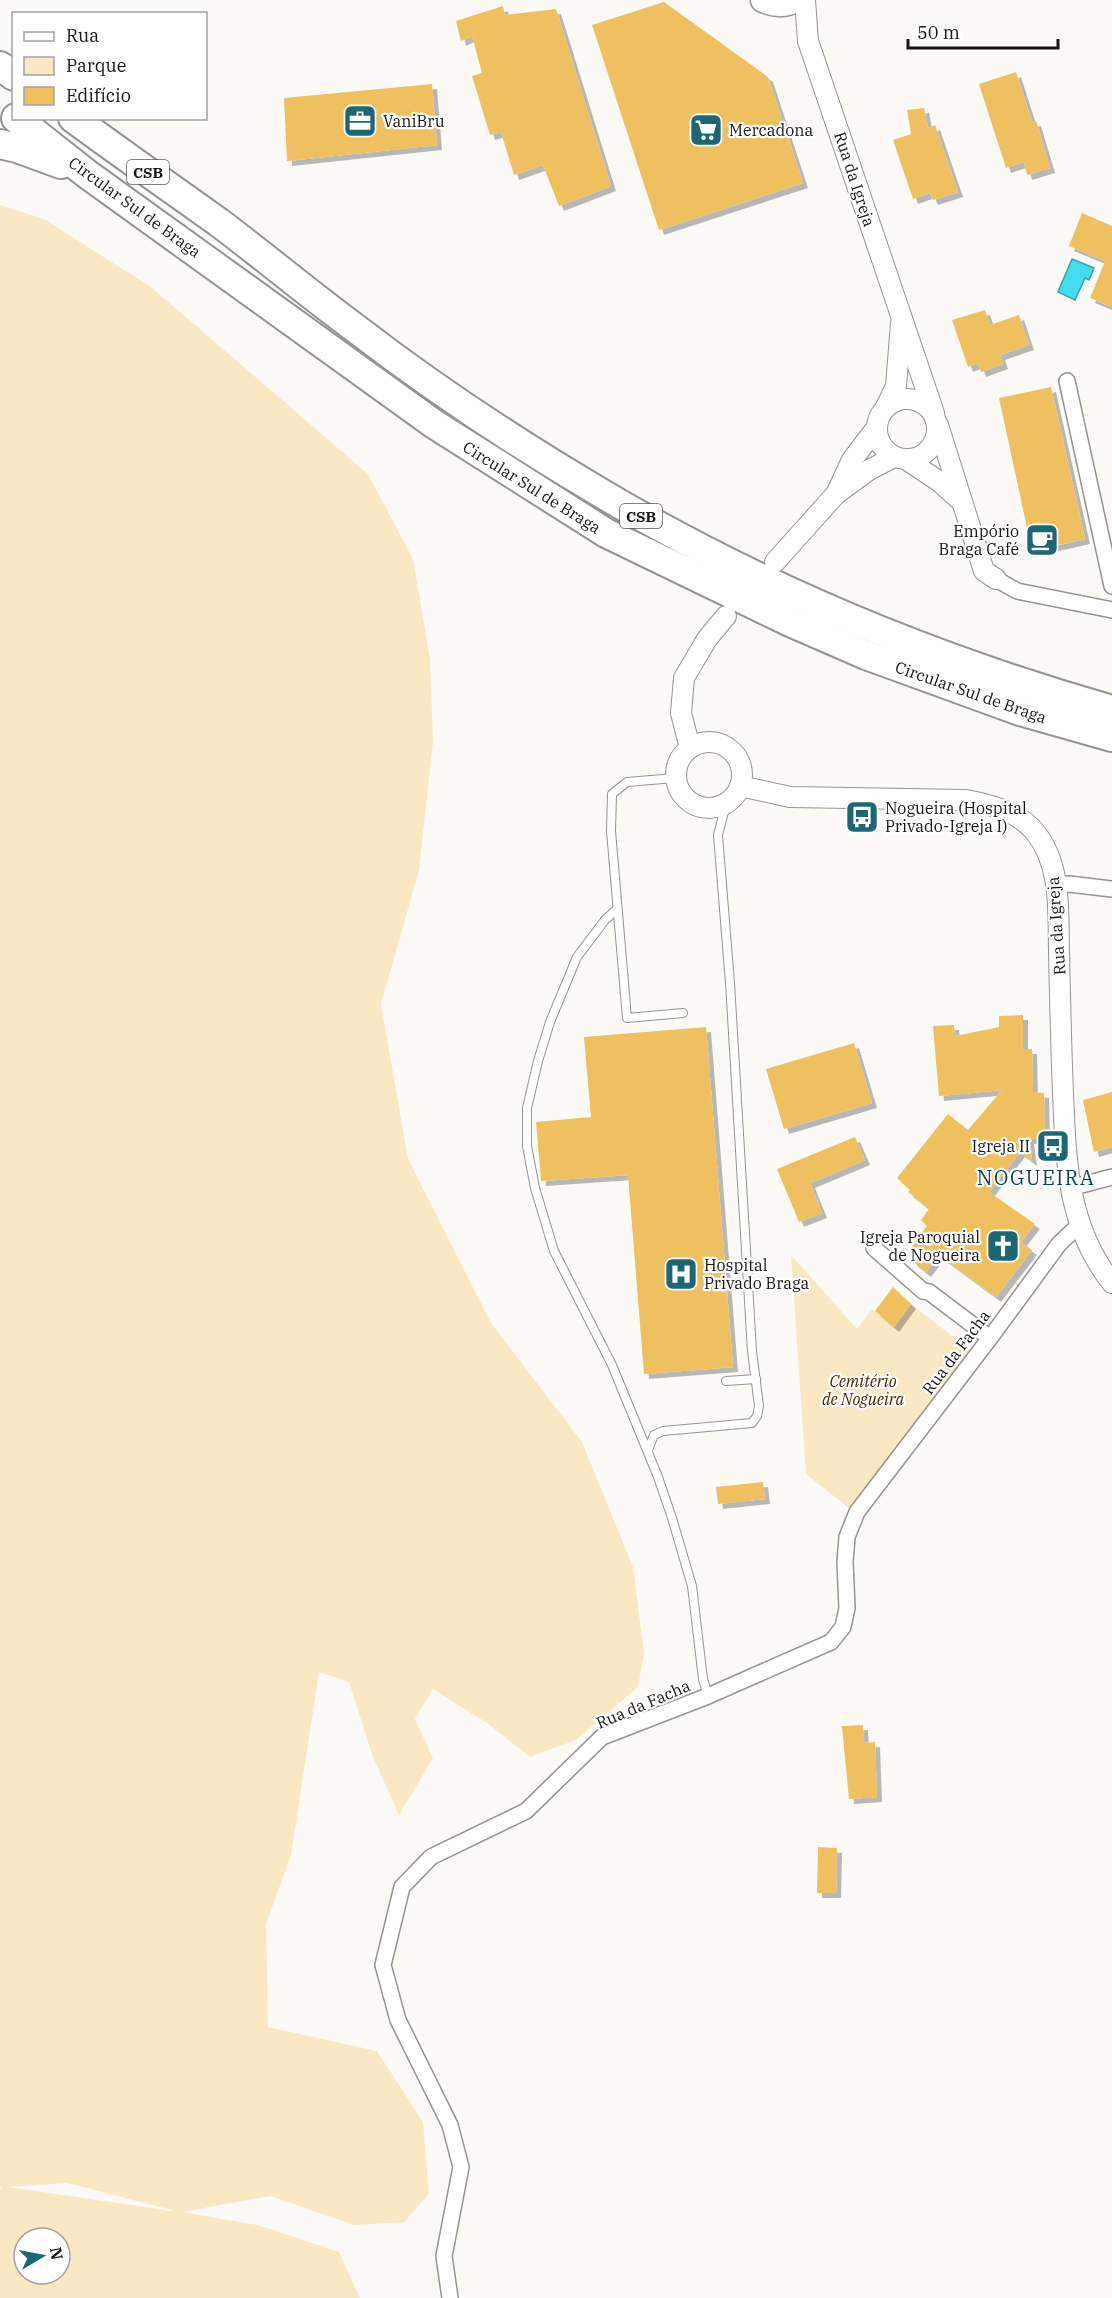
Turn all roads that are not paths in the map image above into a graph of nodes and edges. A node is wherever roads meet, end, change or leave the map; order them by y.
1 (787, 1) edge
2 (19, 120) edge
3 (76, 120) edge
4 (0, 144) edge
5 (87, 174) junction
6 (901, 318) junction
7 (1067, 381) dead end
8 (886, 407) junction
9 (936, 419) junction
10 (877, 427) junction
11 (900, 458) junction
12 (836, 494) junction
13 (963, 502) junction
14 (775, 562) dead end
15 (996, 579) joint
16 (1112, 586) edge
17 (1112, 610) edge
18 (726, 616) dead end
19 (1112, 710) edge
20 (1112, 737) edge
21 (690, 748) junction
22 (675, 778) junction
23 (740, 786) junction
24 (726, 804) junction
25 (1056, 885) junction
26 (1112, 889) edge
27 (616, 910) junction
28 (683, 1013) dead end
29 (1112, 1177) edge
30 (1070, 1188) junction
31 (1080, 1224) junction
32 (874, 1248) dead end
33 (1112, 1283) edge
34 (990, 1338) junction
35 (756, 1379) junction
36 (726, 1381) dead end
37 (648, 1451) junction
38 (708, 1696) junction
39 (450, 2298) edge

1 - 6 street, Rua da Igreja
2 - 5 highway, Circular Sul de Braga / CSB
3 - 19 highway, Circular Sul de Braga / CSB
4 - 5 highway
5 - 20 highway, Circular Sul de Braga / CSB
6 - 8 street, Rua da Igreja
6 - 9 street, Rua da Igreja
7 - 16 street
8 - 9 street
8 - 10 street
9 - 11 street
9 - 13 street, Rua da Igreja
10 - 11 street
10 - 12 street
11 - 12 street
11 - 13 street
12 - 14 street
13 - 15 street, Rua da Igreja
15 - 17 street
18 - 21 street
21 - 22 street
21 - 23 street
22 - 24 street
22 - 27 lane
23 - 24 street
23 - 25 street, Rua da Igreja
24 - 35 lane
25 - 26 street
25 - 30 street, Rua da Igreja
27 - 28 lane
27 - 37 lane
29 - 30 street
30 - 31 street, Rua da Igreja
31 - 33 street, Rua da Igreja
31 - 34 street, Rua da Facha
32 - 34 street
34 - 38 street, Rua da Facha
35 - 36 lane
35 - 37 lane
37 - 38 lane
38 - 39 street, Rua da Facha

